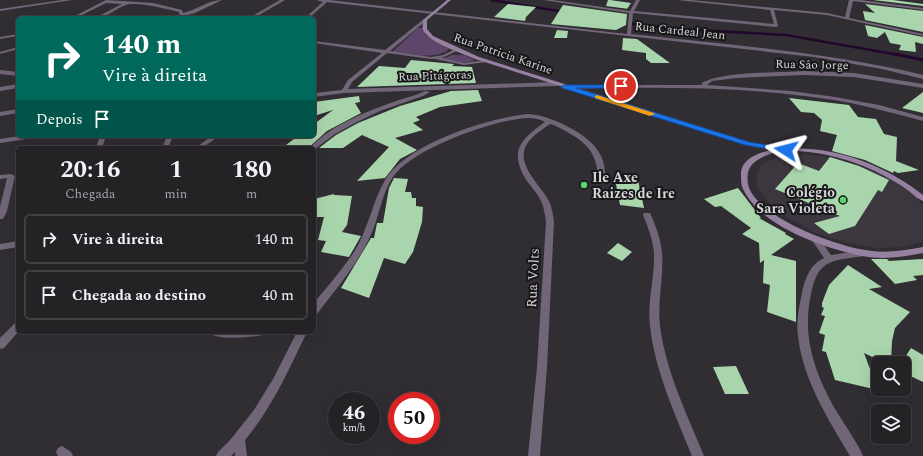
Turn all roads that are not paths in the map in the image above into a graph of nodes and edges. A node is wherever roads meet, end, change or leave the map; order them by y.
1 (70, 0) edge
2 (220, 0) edge
3 (283, 0) edge
4 (318, 0) edge
5 (327, 0) edge
6 (449, 0) edge
7 (545, 0) edge
8 (638, 0) edge
9 (680, 0) edge
10 (851, 0) edge
11 (107, 1) edge
12 (126, 3) junction
13 (772, 9) junction
14 (923, 9) edge
15 (0, 10) edge
16 (630, 12) junction
17 (433, 13) junction
18 (78, 16) edge
19 (101, 16) edge
20 (181, 16) edge
21 (184, 16) edge
22 (255, 16) edge
23 (308, 16) edge
24 (847, 17) junction
25 (425, 20) junction
26 (16, 34) edge
27 (923, 35) edge
28 (629, 36) junction
29 (0, 38) edge
30 (316, 42) edge
31 (16, 49) edge
32 (455, 50) junction
33 (386, 52) junction
34 (0, 53) edge
35 (436, 58) junction
36 (486, 61) junction
37 (0, 72) edge
38 (16, 74) edge
39 (923, 77) edge
40 (557, 84) junction
41 (16, 86) edge
42 (923, 86) edge
43 (564, 87) junction
44 (705, 87) junction
45 (0, 89) edge
46 (429, 89) junction
47 (344, 91) junction
48 (316, 95) edge
49 (16, 111) edge
50 (0, 114) edge
51 (923, 119) edge
52 (550, 121) junction
53 (20, 138) edge
54 (213, 138) edge
55 (0, 141) edge
56 (748, 144) junction
57 (201, 146) edge
58 (316, 146) edge
59 (786, 150) junction
60 (760, 155) junction
61 (0, 177) edge
62 (602, 182) dead end
63 (923, 199) edge
64 (648, 215) dead end
65 (0, 217) edge
66 (815, 239) junction
67 (16, 244) edge
68 (0, 247) edge
69 (923, 250) edge
70 (864, 253) junction
71 (829, 259) junction
72 (316, 308) edge
73 (16, 328) edge
74 (301, 334) edge
75 (0, 346) edge
76 (238, 441) junction
77 (222, 456) edge
78 (241, 456) edge
79 (534, 456) edge
80 (698, 456) edge
81 (857, 456) edge

1 - 15 street
2 - 21 street
3 - 22 street
4 - 5 street, Rua Cardeal Jean
5 - 17 street, Rua Cardeal Jean
5 - 23 street
6 - 17 main road
7 - 16 street
8 - 16 street
9 - 13 street
10 - 14 street
10 - 24 street
11 - 12 street
11 - 18 street
12 - 19 street
12 - 20 street
13 - 16 street
13 - 24 street
16 - 28 street
17 - 25 main road
17 - 28 street, Rua Cardeal Jean
24 - 27 street
25 - 32 main road, Rua Patricia Karine
25 - 33 street
26 - 29 street
28 - 39 street, Rua Cardeal Jean
30 - 33 street
31 - 34 street
32 - 35 street
32 - 36 main road, Rua Patricia Karine
33 - 35 street
33 - 47 street
35 - 36 street
36 - 40 main road, Rua Patricia Karine
37 - 38 street
40 - 43 main road, Rua Patricia Karine
40 - 46 street, Rua Pitágoras
41 - 45 street
42 - 44 street, Rua Sâo Jorge
43 - 44 street
43 - 56 main road, Rua Patricia Karine
44 - 51 street
46 - 47 street, Rua Pitágoras
46 - 58 street
47 - 48 street, Rua Pitágoras
49 - 50 street
52 - 62 street
52 - 72 street
52 - 79 street, Rua Volts
53 - 55 street
54 - 57 street
56 - 59 main road, Rua Patricia Karine
56 - 60 main road, Rua Patricia Karine
59 - 60 main road
59 - 63 main road
60 - 66 main road
61 - 65 street
64 - 80 street
66 - 70 main road
66 - 71 street
67 - 68 street
69 - 70 main road
70 - 71 street
71 - 81 street
73 - 75 street
74 - 76 street
76 - 77 street
76 - 78 street

